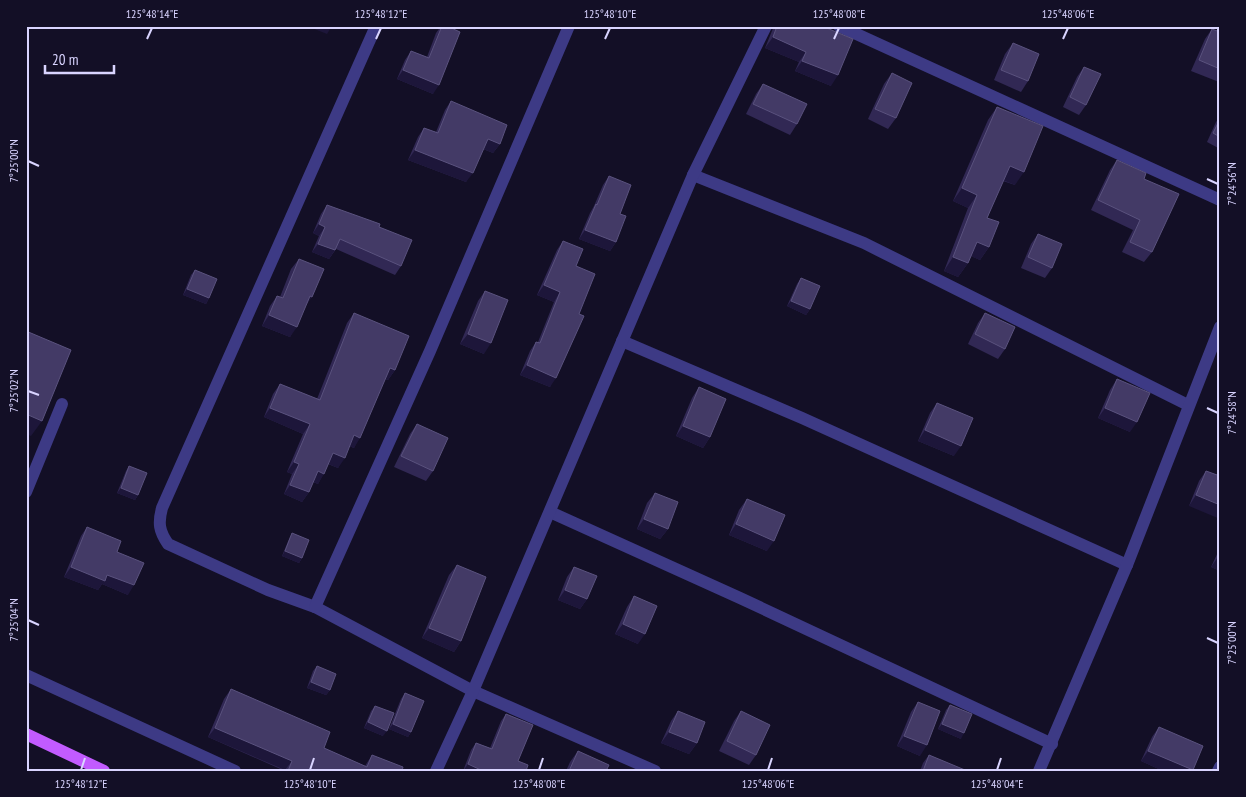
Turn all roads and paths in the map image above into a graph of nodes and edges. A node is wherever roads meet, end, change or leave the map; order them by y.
1 (376, 26) edge
2 (569, 26) edge
3 (766, 26) edge
4 (839, 26) edge
5 (693, 175) junction
6 (1220, 200) edge
7 (1220, 326) edge
8 (622, 342) junction
9 (62, 404) dead end
10 (1188, 406) junction
11 (26, 492) edge
12 (550, 512) junction
13 (1128, 565) junction
14 (315, 607) junction
15 (26, 675) edge
16 (473, 691) junction
17 (26, 734) edge
18 (1052, 744) junction
19 (1220, 767) edge
20 (104, 771) edge
21 (235, 771) edge
22 (436, 771) edge
23 (655, 771) edge
24 (1039, 771) edge
25 (1218, 771) edge

1 - 14 street
2 - 14 street
3 - 5 street
4 - 6 street
5 - 8 street
5 - 10 street
7 - 10 street
8 - 12 street
8 - 13 street
9 - 11 street
10 - 13 street
12 - 16 street
12 - 18 street
13 - 18 street
14 - 16 street
15 - 21 street
16 - 22 street
16 - 23 street
17 - 20 main road
18 - 24 street
19 - 25 street

